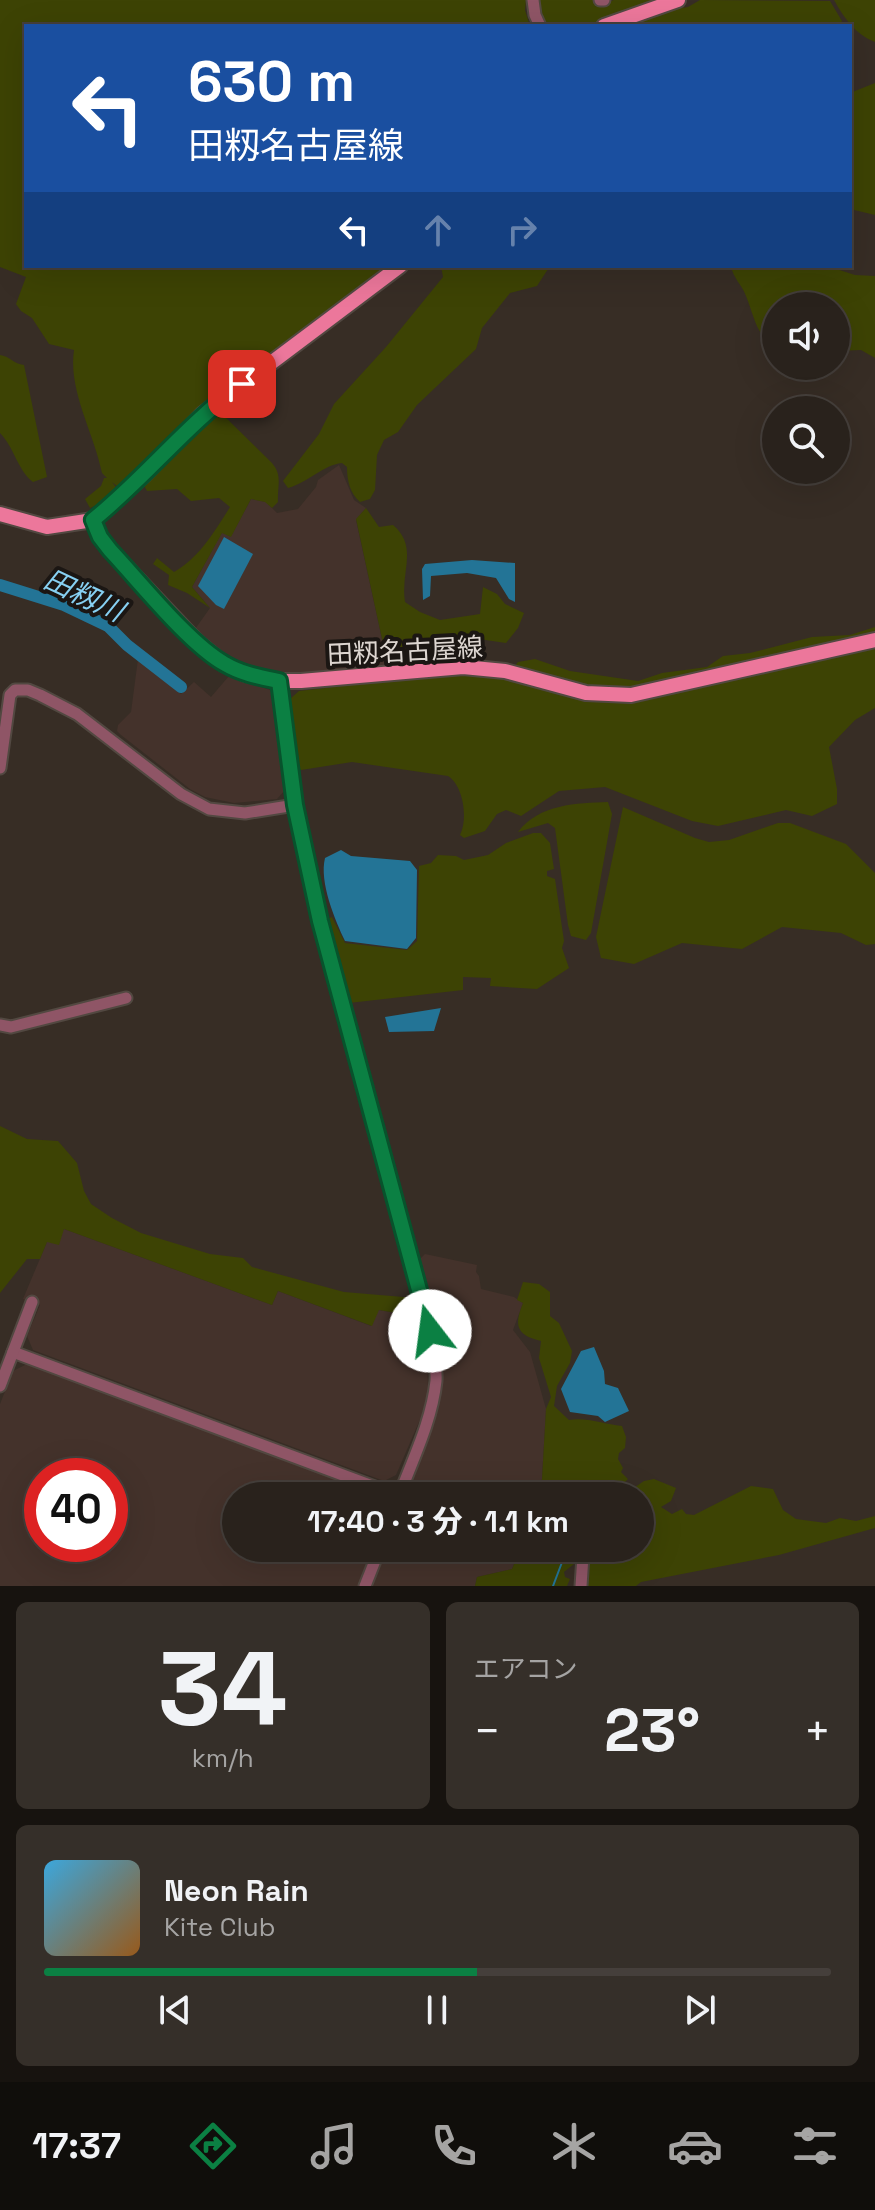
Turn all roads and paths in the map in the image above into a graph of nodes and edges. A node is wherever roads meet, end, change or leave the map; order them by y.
1 (533, 0) edge
2 (678, 0) edge
3 (539, 24) edge
4 (610, 24) edge
5 (397, 268) edge
6 (0, 514) edge
7 (93, 520) junction
8 (875, 640) edge
9 (279, 681) junction
10 (0, 768) edge
11 (295, 805) junction
12 (126, 998) dead end
13 (0, 1025) edge
14 (32, 1302) dead end
15 (13, 1352) junction
16 (0, 1386) edge
17 (361, 1482) edge
18 (404, 1482) edge
19 (374, 1562) edge
20 (582, 1562) edge
21 (365, 1586) edge
22 (578, 1586) edge

1 - 3 street
2 - 4 main road
5 - 7 main road
6 - 7 main road
7 - 9 main road, 田籾名古屋線
8 - 9 main road, 田籾名古屋線
9 - 11 street
10 - 11 street
11 - 18 street
12 - 13 street
14 - 15 street
15 - 16 street
15 - 17 street
19 - 21 street
20 - 22 street

